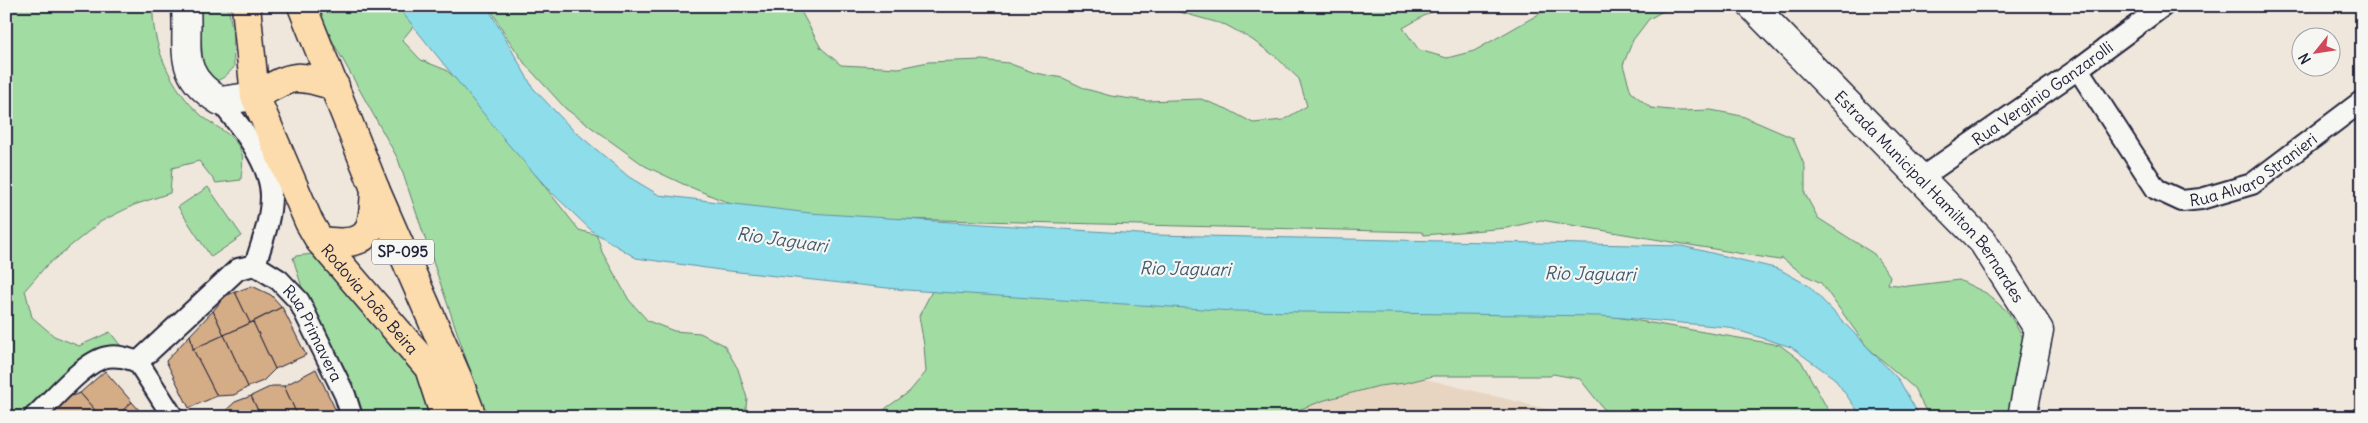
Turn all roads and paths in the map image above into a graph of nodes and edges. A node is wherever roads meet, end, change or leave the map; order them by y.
1 (186, 6) edge
2 (246, 6) edge
3 (302, 6) edge
4 (1752, 6) edge
5 (2163, 6) edge
6 (2078, 69) junction
7 (335, 86) junction
8 (255, 96) junction
9 (220, 101) junction
10 (2362, 101) edge
11 (1920, 178) junction
12 (375, 189) junction
13 (320, 241) junction
14 (255, 264) junction
15 (138, 362) junction
16 (34, 417) edge
17 (173, 417) edge
18 (352, 417) edge
19 (445, 417) edge
20 (472, 417) edge
21 (2022, 417) edge

1 - 9 street
2 - 8 main road, SP-095
3 - 7 main road, SP-095
4 - 11 street, Estrada Municipal Hamilton Bernardes
5 - 6 street, Rua Verginio Ganzarolli
6 - 10 street, Rua Alvaro Stranieri
6 - 11 street, Rua Verginio Ganzarolli
7 - 8 main road
7 - 12 main road, Rodovia João Beira / SP-095
8 - 9 street
8 - 13 main road, Rodovia João Beira / SP-095
9 - 14 street
11 - 21 street, Estrada Municipal Hamilton Bernardes
12 - 13 main road
12 - 20 main road, Rodovia João Beira / SP-095
13 - 19 main road, Rodovia João Beira / SP-095
14 - 15 street
14 - 18 street, Rua Primavera
15 - 16 street
15 - 17 street

